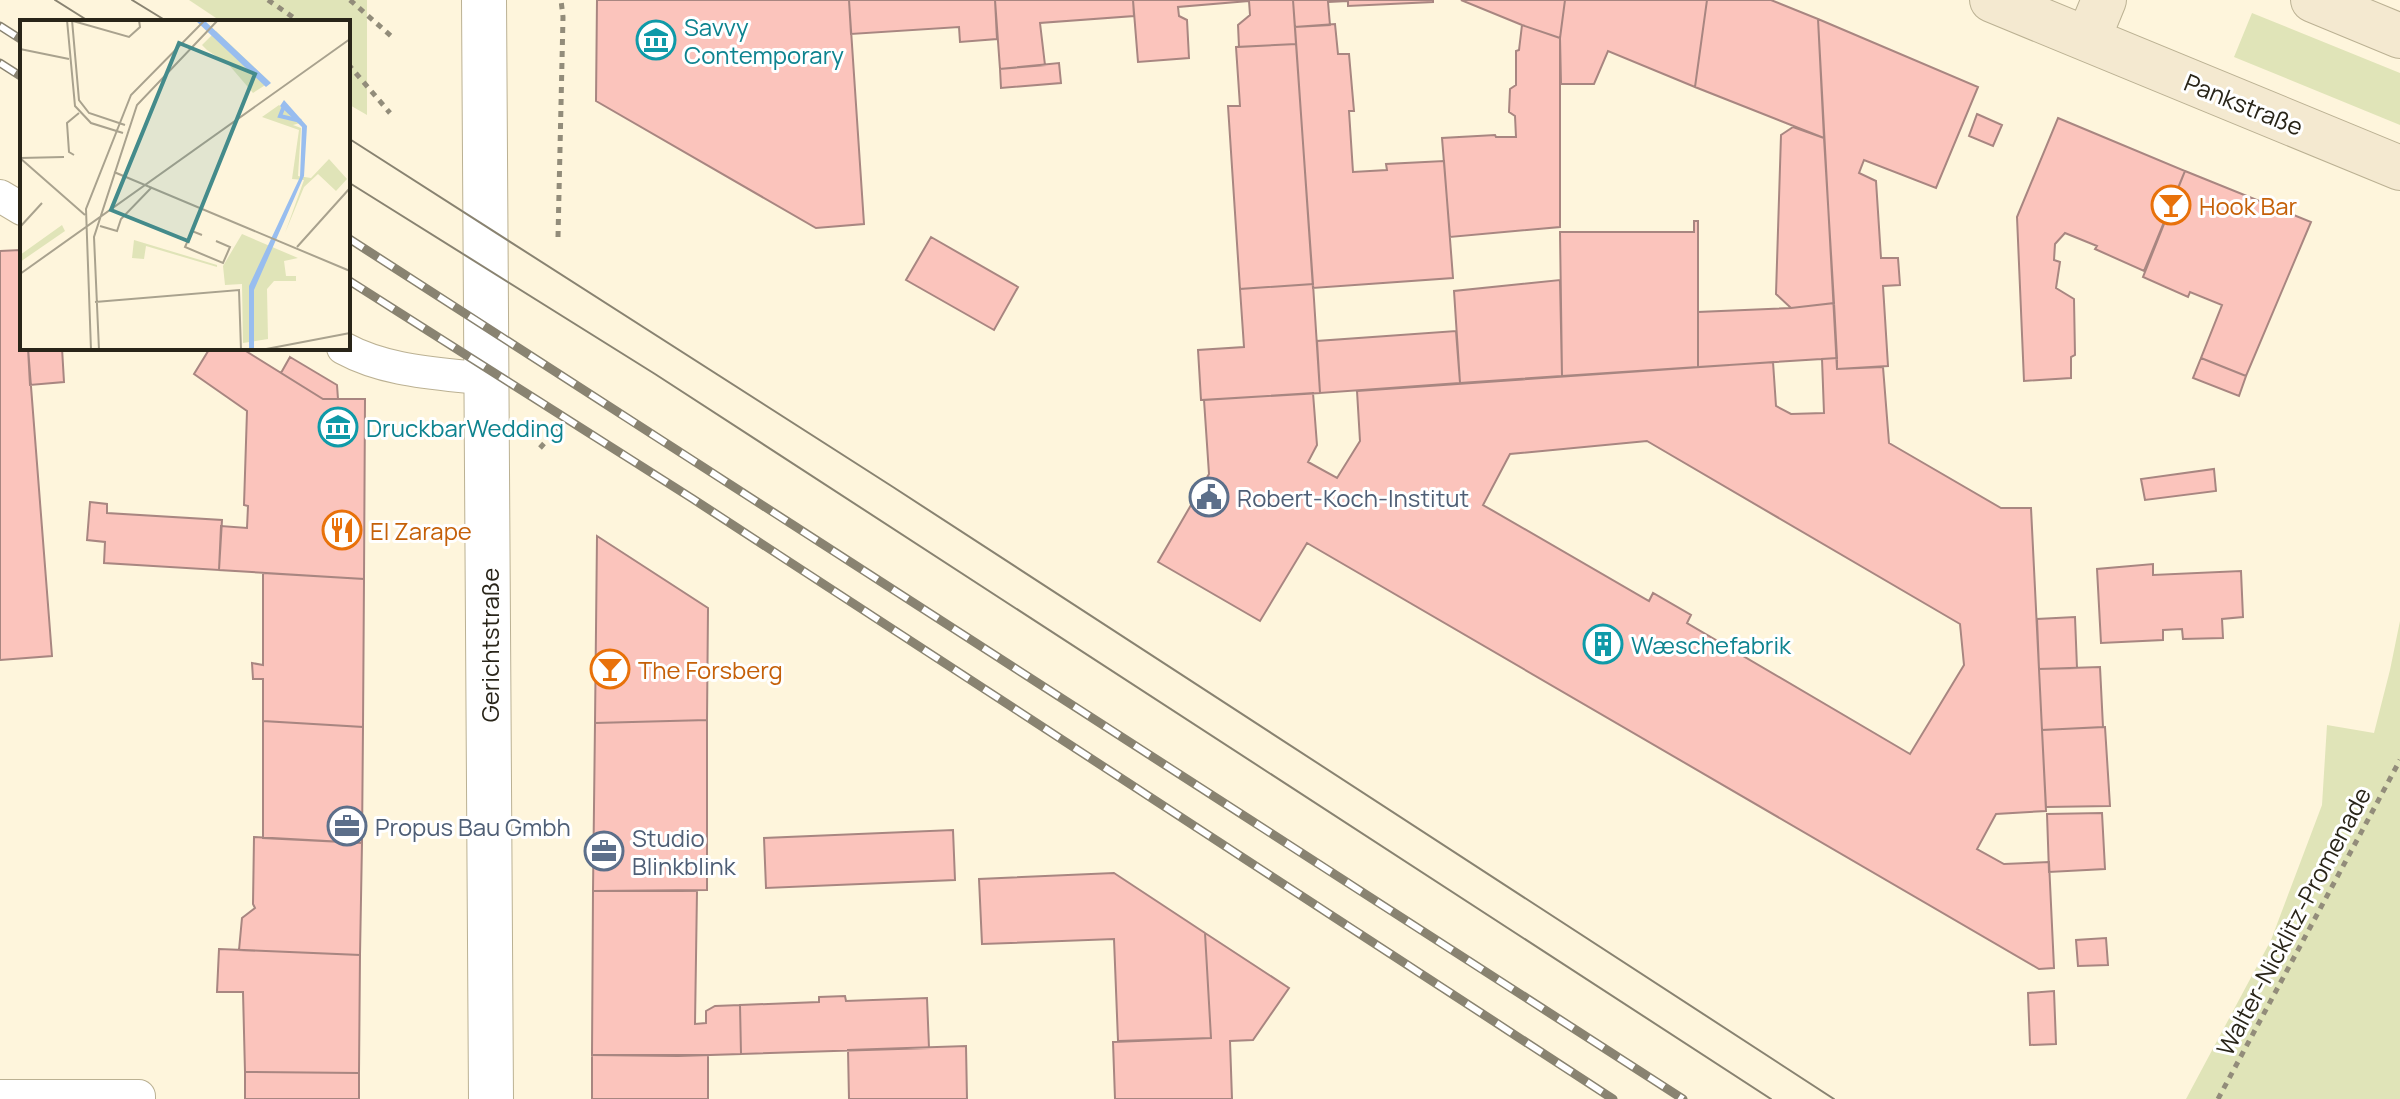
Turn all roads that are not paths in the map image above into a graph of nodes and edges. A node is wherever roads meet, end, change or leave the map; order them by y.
1 (484, 0) edge
2 (1992, 0) edge
3 (2313, 0) edge
4 (2096, 20) edge
5 (2400, 36) edge
6 (2400, 168) edge
7 (0, 196) edge
8 (20, 208) edge
9 (347, 350) edge
10 (486, 379) junction
11 (0, 1096) edge
12 (139, 1099) edge
13 (491, 1099) edge

1 - 10 street, Gerichtstraße
2 - 4 main road, Pankstraße
3 - 5 main road
4 - 6 main road, Pankstraße
7 - 8 lane
9 - 10 lane
10 - 13 street, Gerichtstraße
11 - 12 lane

